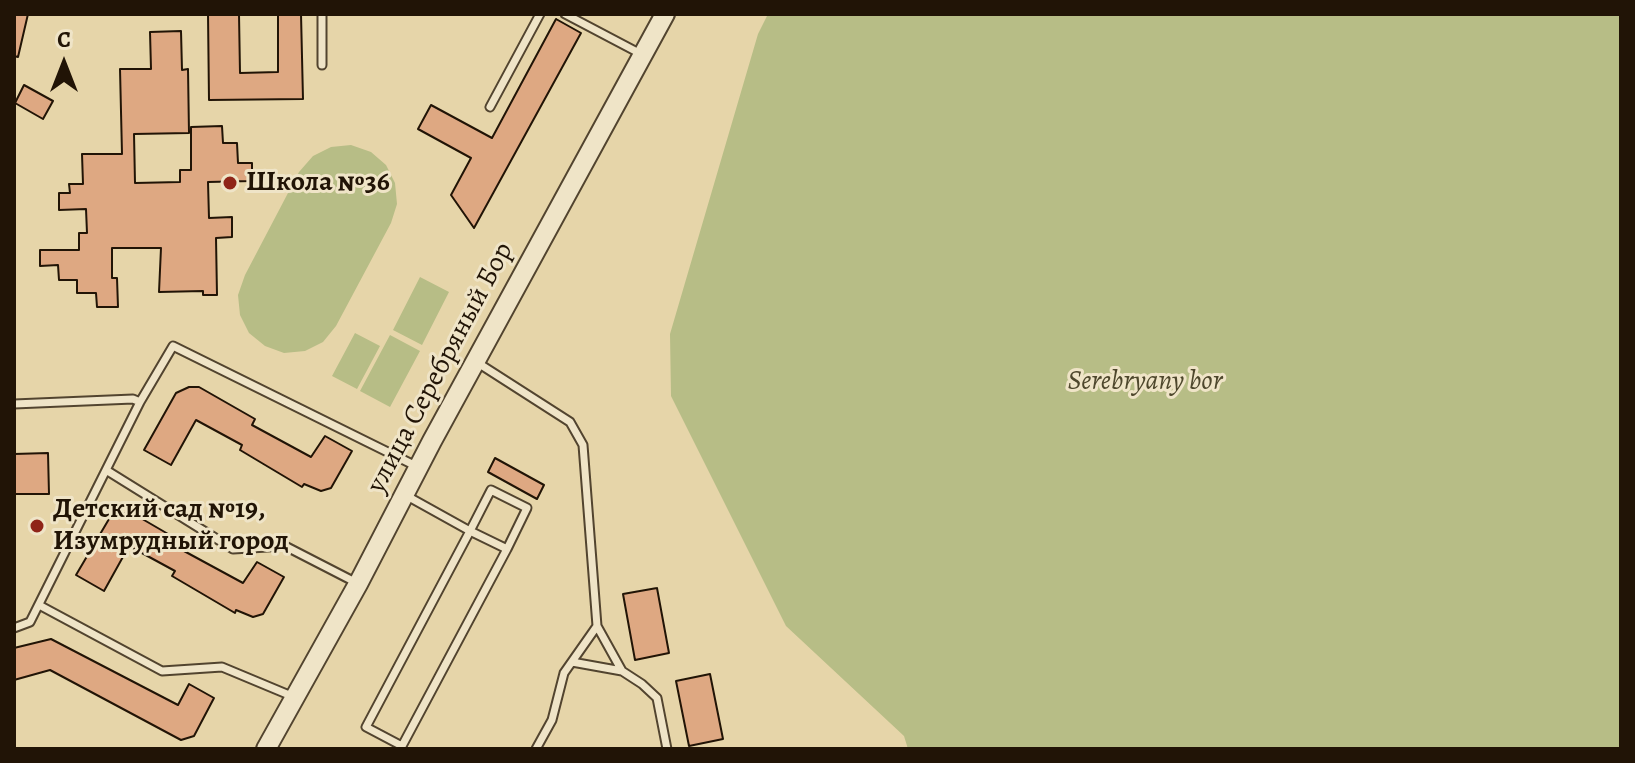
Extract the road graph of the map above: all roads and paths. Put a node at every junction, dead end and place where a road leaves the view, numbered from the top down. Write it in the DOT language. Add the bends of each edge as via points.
graph roads {
  1 [pos="322,14"];
  2 [pos="540,14"];
  3 [pos="565,14"];
  4 [pos="665,14"];
  5 [pos="643,55"];
  6 [pos="322,65"];
  7 [pos="490,107"];
  8 [pos="476,362"];
  9 [pos="140,402"];
  10 [pos="14,404"];
  11 [pos="419,468"];
  12 [pos="106,470"];
  13 [pos="405,495"];
  14 [pos="470,531"];
  15 [pos="507,549"];
  16 [pos="358,584"];
  17 [pos="39,605"];
  18 [pos="597,626"];
  19 [pos="14,628"];
  20 [pos="572,662"];
  21 [pos="622,671"];
  22 [pos="294,697"];
  23 [pos="266,749"];
  24 [pos="536,749"];
  25 [pos="667,749"];
  1 -- 6 [label="lane"];
  2 -- 7 [label="lane"];
  3 -- 5 [label="lane"];
  4 -- 5 [label="street, улица Серебряный Бор"];
  5 -- 8 [label="street, улица Серебряный Бор"];
  8 -- 11 [label="street, улица Серебряный Бор"];
  8 -- 18 [label="lane" via="570,422 583,445"];
  9 -- 10 [label="lane"];
  9 -- 11 [label="lane" via="173,346"];
  9 -- 12 [label="lane"];
  11 -- 13 [label="street, улица Серебряный Бор"];
  12 -- 16 [label="lane" via="233,549 285,546"];
  12 -- 17 [label="lane"];
  13 -- 14 [label="lane"];
  13 -- 16 [label="street, улица Серебряный Бор"];
  14 -- 15 [label="lane"];
  14 -- 15 [label="lane" via="491,490 527,508"];
  14 -- 15 [label="lane" via="366,727 402,746"];
  16 -- 22 [label="street, улица Серебряный Бор"];
  17 -- 19 [label="lane" via="30,622"];
  17 -- 22 [label="lane" via="162,671 222,667"];
  18 -- 20 [label="lane"];
  18 -- 21 [label="lane"];
  20 -- 21 [label="lane"];
  20 -- 24 [label="lane"];
  21 -- 25 [label="lane" via="657,698"];
  22 -- 23 [label="street, улица Серебряный Бор"];
}
